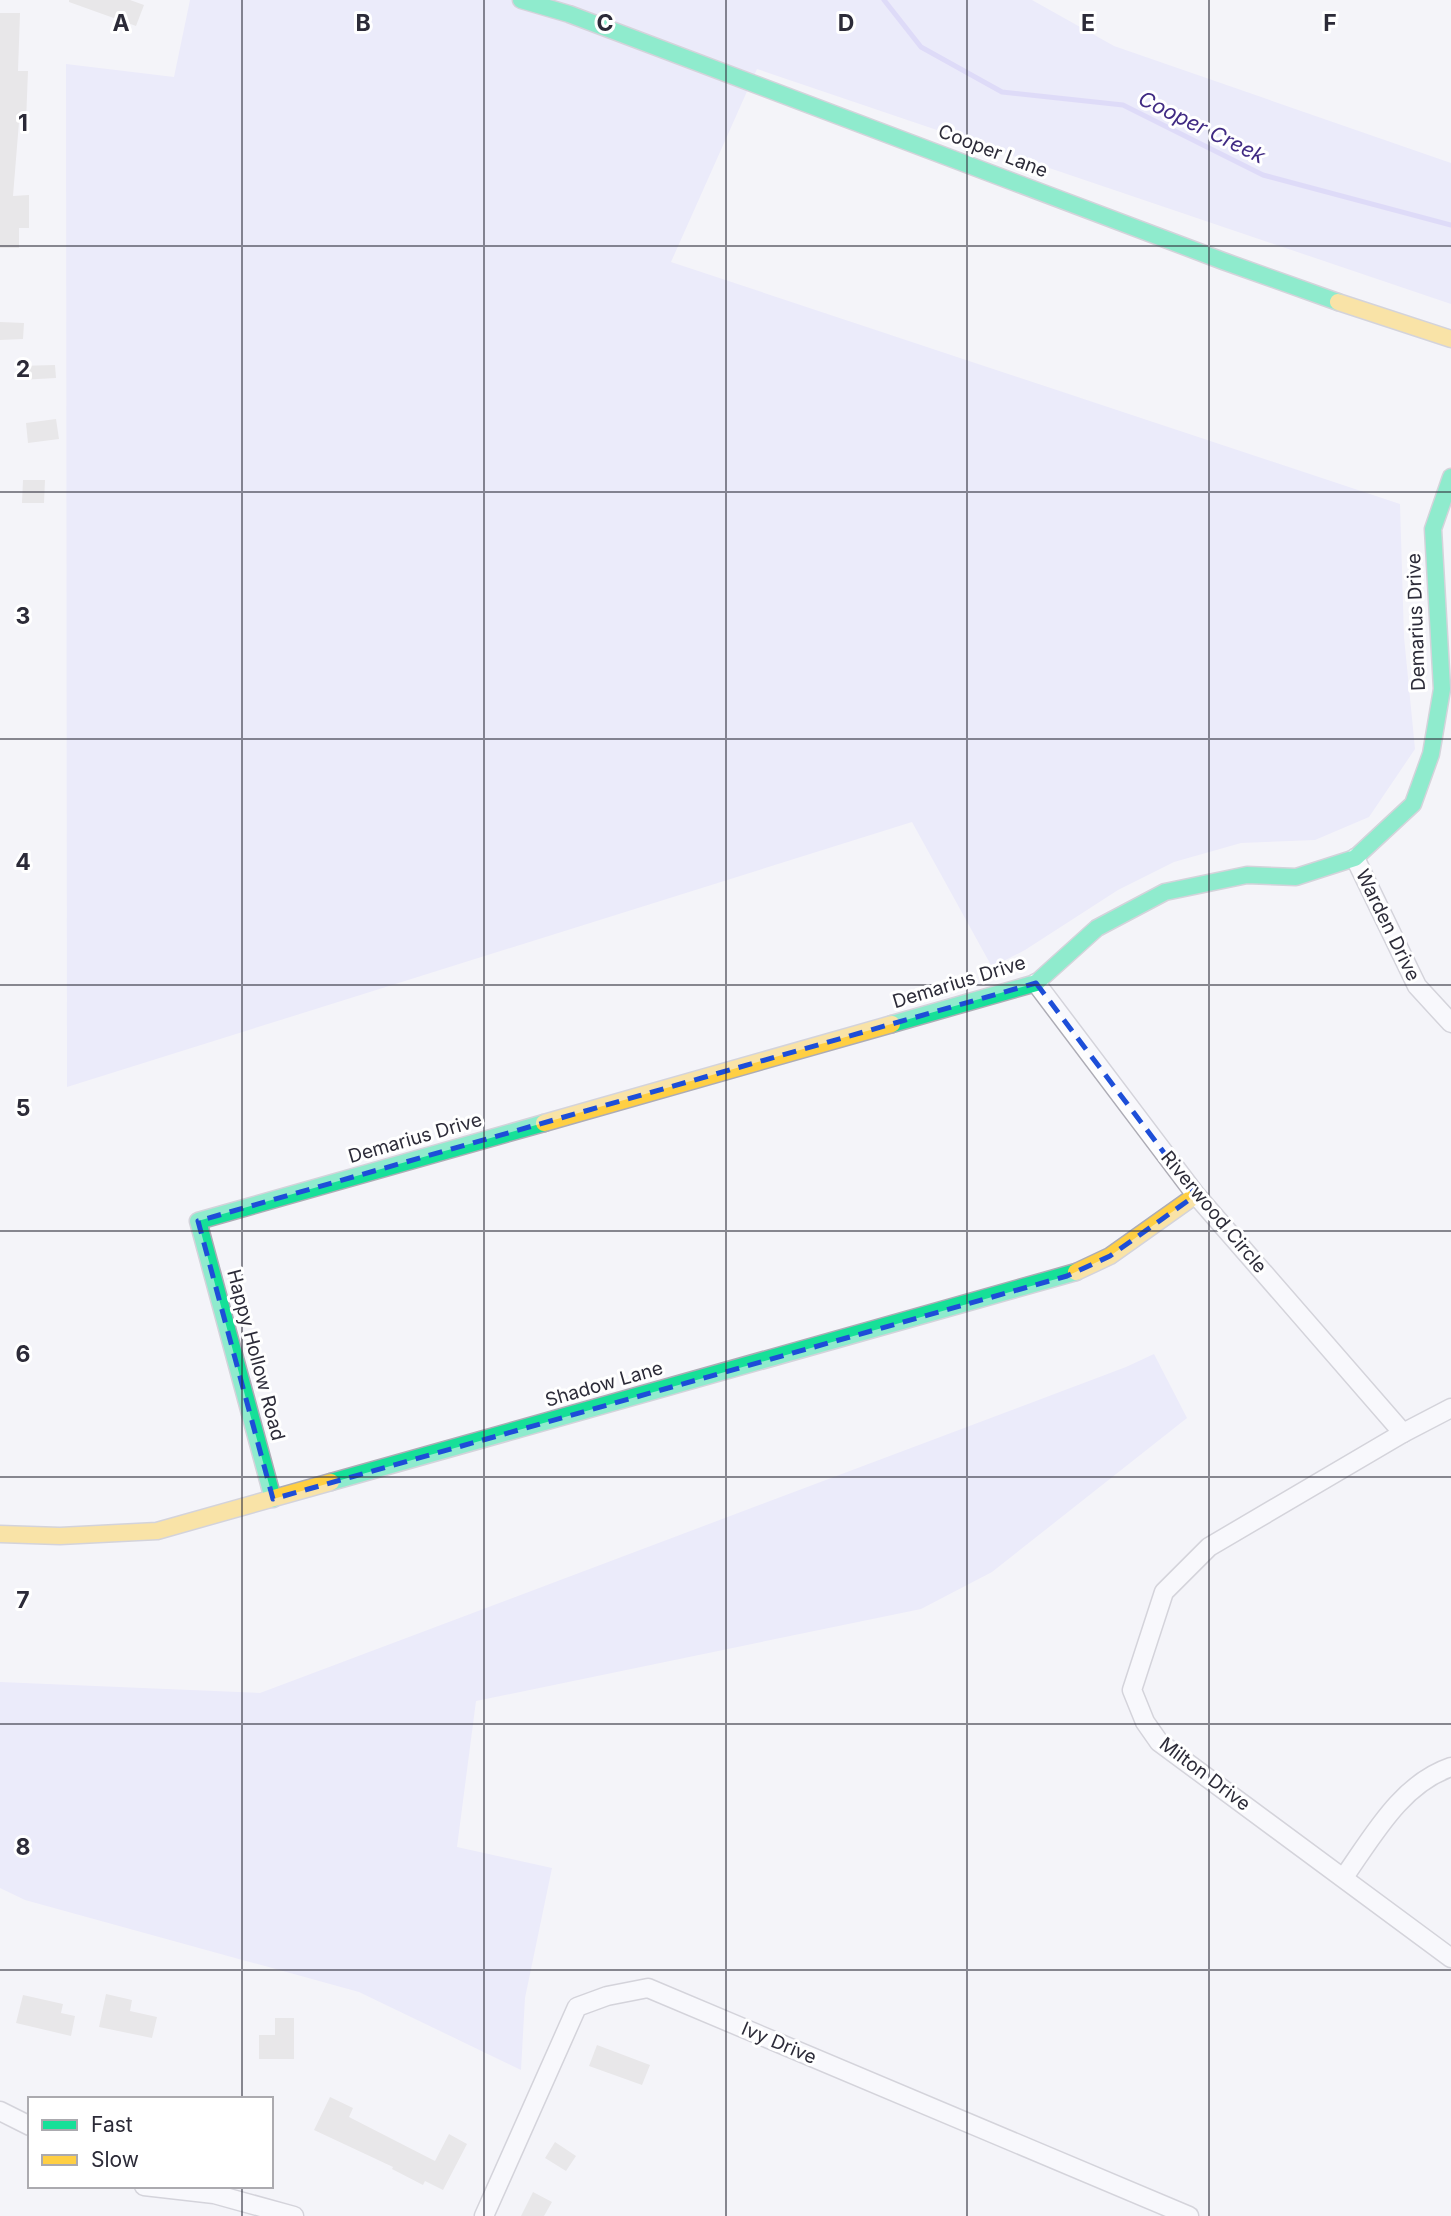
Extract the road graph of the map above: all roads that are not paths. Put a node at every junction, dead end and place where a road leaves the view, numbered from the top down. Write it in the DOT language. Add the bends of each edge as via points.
graph roads {
  1 [pos="521,0"];
  2 [pos="1451,339"];
  3 [pos="1451,477"];
  4 [pos="1355,858"];
  5 [pos="1036,983"];
  6 [pos="1451,1023"];
  7 [pos="1196,1195"];
  8 [pos="198,1221"];
  9 [pos="1451,1408"];
  10 [pos="1403,1433"];
  11 [pos="273,1499"];
  12 [pos="0,1534"];
  13 [pos="1451,1766"];
  14 [pos="1344,1877"];
  15 [pos="1451,1958"];
  16 [pos="0,2111"];
  17 [pos="28,2125"];
  18 [pos="162,2188"];
  19 [pos="294,2216"];
  20 [pos="484,2216"];
  21 [pos="1189,2216"];
  1 -- 2 [label="street, Cooper Lane" via="569,14 1223,261"];
  3 -- 4 [label="street, Demarius Drive" via="1433,529 1442,688 1431,754 1413,804"];
  4 -- 5 [label="street, Demarius Drive" via="1296,877 1247,875 1165,892 1097,929"];
  4 -- 6 [label="street, Warden Drive" via="1417,986"];
  5 -- 7 [label="street, Riverwood Circle"];
  5 -- 8 [label="street, Demarius Drive"];
  7 -- 10 [label="street, Riverwood Circle"];
  7 -- 11 [label="street, Shadow Lane" via="1111,1256 1068,1276"];
  8 -- 11 [label="street, Happy Hollow Road"];
  9 -- 10 [label="street, Milton Drive"];
  10 -- 14 [label="street, Milton Drive" via="1209,1547 1164,1592 1132,1690 1159,1742"];
  11 -- 12 [label="street, Shadow Lane" via="157,1531"];
  13 -- 14 [label="street" via="1435,1772 1396,1803"];
  14 -- 15 [label="street, Milton Drive"];
  16 -- 17 [label="street"];
  18 -- 19 [label="street" via="214,2194"];
  20 -- 21 [label="street, Ivy Drive" via="577,2007 648,1988"];
}
